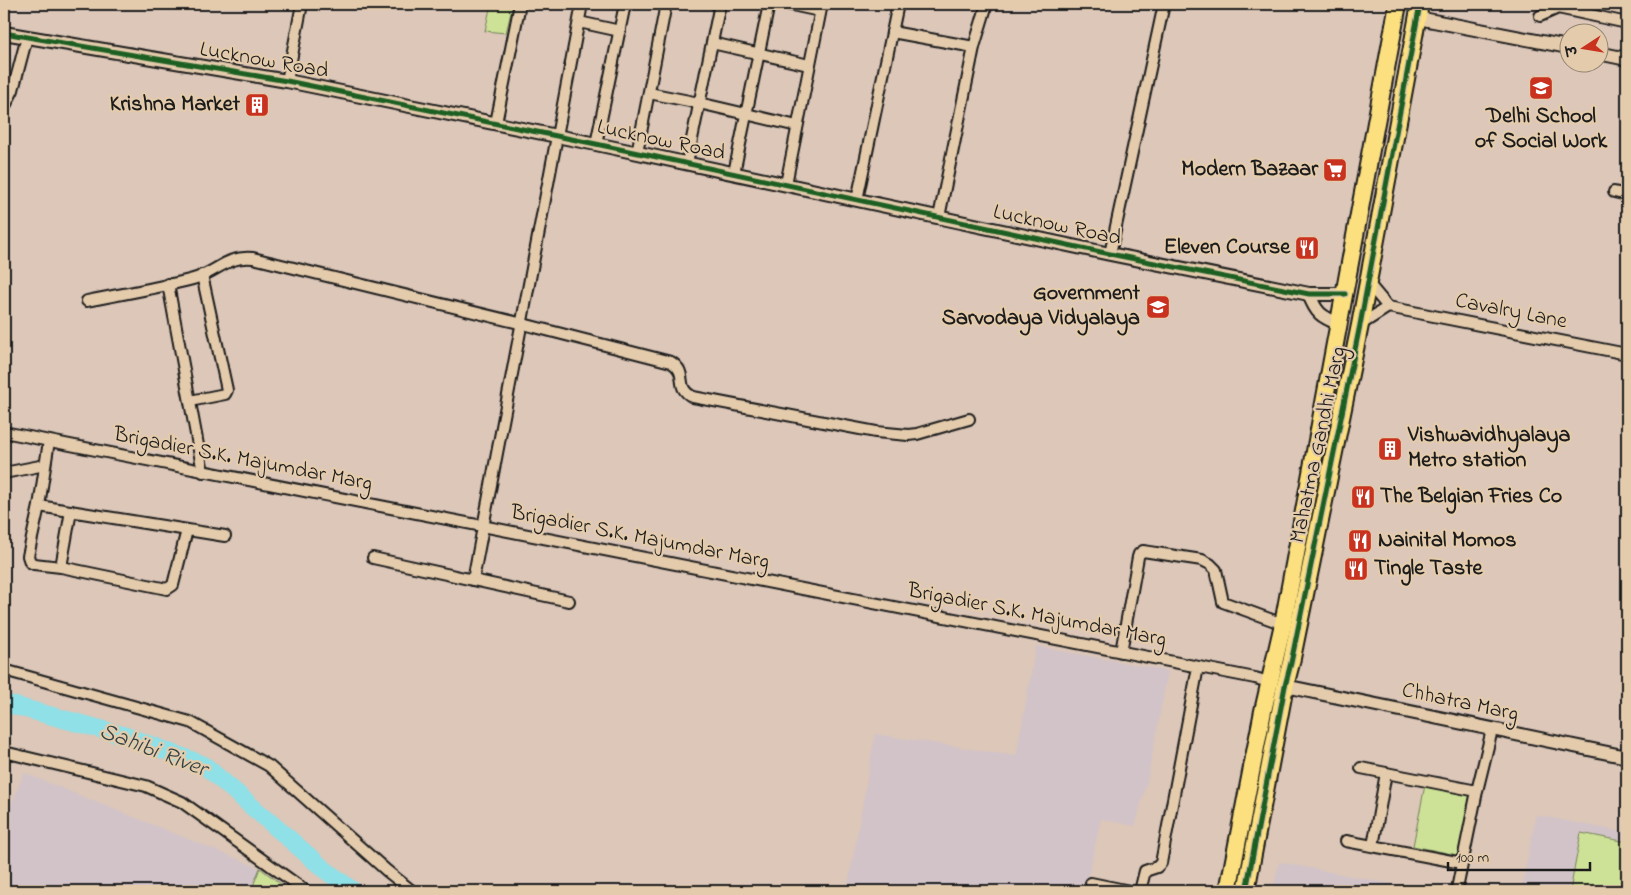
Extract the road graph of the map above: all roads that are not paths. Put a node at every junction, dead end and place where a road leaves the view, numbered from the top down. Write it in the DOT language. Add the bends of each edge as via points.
graph roads {
  1 [pos="302,4"];
  2 [pos="520,4"];
  3 [pos="582,4"];
  4 [pos="625,4"];
  5 [pos="666,4"];
  6 [pos="720,4"];
  7 [pos="769,4"];
  8 [pos="787,4"];
  9 [pos="898,4"];
  10 [pos="987,4"];
  11 [pos="1164,4"];
  12 [pos="1398,4"];
  13 [pos="821,7"];
  14 [pos="1566,7"];
  15 [pos="1419,11"];
  16 [pos="1540,16"];
  17 [pos="579,22"];
  18 [pos="1627,24"];
  19 [pos="620,31"];
  20 [pos="892,32"];
  21 [pos="4,33"];
  22 [pos="27,37"];
  23 [pos="712,43"];
  24 [pos="1558,45"];
  25 [pos="974,47"];
  26 [pos="758,53"];
  27 [pos="1608,55"];
  28 [pos="1627,59"];
  29 [pos="809,65"];
  30 [pos="287,81"];
  31 [pos="649,93"];
  32 [pos="699,103"];
  33 [pos="4,108"];
  34 [pos="746,115"];
  35 [pos="496,123"];
  36 [pos="797,126"];
  37 [pos="557,136"];
  38 [pos="596,144"];
  39 [pos="638,153"];
  40 [pos="687,163"];
  41 [pos="734,173"];
  42 [pos="786,184"];
  43 [pos="1614,192"];
  44 [pos="1627,196"];
  45 [pos="857,200"];
  46 [pos="939,217"];
  47 [pos="1110,254"];
  48 [pos="202,275"];
  49 [pos="1368,283"];
  50 [pos="168,284"];
  51 [pos="1309,294"];
  52 [pos="1345,294"];
  53 [pos="87,302"];
  54 [pos="1388,307"];
  55 [pos="523,324"];
  56 [pos="1340,324"];
  57 [pos="1360,325"];
  58 [pos="1627,354"];
  59 [pos="190,401"];
  60 [pos="969,419"];
  61 [pos="4,432"];
  62 [pos="49,441"];
  63 [pos="45,466"];
  64 [pos="203,472"];
  65 [pos="4,473"];
  66 [pos="1310,482"];
  67 [pos="1327,486"];
  68 [pos="39,506"];
  69 [pos="71,511"];
  70 [pos="484,527"];
  71 [pos="187,530"];
  72 [pos="225,536"];
  73 [pos="373,558"];
  74 [pos="61,567"];
  75 [pos="474,580"];
  76 [pos="569,601"];
  77 [pos="1283,624"];
  78 [pos="1121,652"];
  79 [pos="1198,667"];
  80 [pos="4,670"];
  81 [pos="1277,684"];
  82 [pos="1492,730"];
  83 [pos="4,752"];
  84 [pos="1627,757"];
  85 [pos="1360,768"];
  86 [pos="1386,773"];
  87 [pos="1477,791"];
  88 [pos="1346,841"];
  89 [pos="1373,846"];
  90 [pos="1462,863"];
  91 [pos="1091,883"];
  92 [pos="1457,889"];
  93 [pos="306,891"];
  94 [pos="412,891"];
  95 [pos="1130,891"];
  96 [pos="1140,891"];
  97 [pos="1228,891"];
  98 [pos="1246,891"];
  1 -- 30 [label="street"];
  2 -- 35 [label="street"];
  3 -- 17 [label="street"];
  4 -- 19 [label="street"];
  5 -- 31 [label="street"];
  6 -- 23 [label="street"];
  7 -- 26 [label="street"];
  8 -- 13 [label="street"];
  9 -- 20 [label="street"];
  10 -- 25 [label="street"];
  11 -- 47 [label="street"];
  12 -- 52 [label="main road, Mahatma Gandhi Marg"];
  13 -- 29 [label="street"];
  14 -- 16 [label="street"];
  14 -- 18 [label="street"];
  15 -- 24 [label="street"];
  15 -- 49 [label="main road, Mahatma Gandhi Marg"];
  17 -- 19 [label="street"];
  17 -- 37 [label="street"];
  19 -- 38 [label="street"];
  20 -- 25 [label="street"];
  20 -- 45 [label="street"];
  21 -- 22 [label="street, Lucknow Road"];
  22 -- 30 [label="street, Lucknow Road"];
  22 -- 33 [label="street" via="13,90"];
  23 -- 26 [label="street"];
  23 -- 32 [label="street"];
  25 -- 46 [label="street"];
  26 -- 29 [label="street"];
  26 -- 34 [label="street"];
  27 -- 28 [label="street"];
  29 -- 36 [label="street"];
  30 -- 35 [label="street, Lucknow Road"];
  31 -- 32 [label="street"];
  31 -- 39 [label="street"];
  32 -- 34 [label="street"];
  32 -- 40 [label="street"];
  34 -- 36 [label="street"];
  34 -- 41 [label="street"];
  35 -- 37 [label="street, Lucknow Road"];
  36 -- 42 [label="street"];
  37 -- 38 [label="street, Lucknow Road"];
  37 -- 55 [label="street"];
  38 -- 39 [label="street, Lucknow Road"];
  39 -- 40 [label="street, Lucknow Road"];
  40 -- 41 [label="street, Lucknow Road"];
  41 -- 42 [label="street, Lucknow Road"];
  42 -- 45 [label="street, Lucknow Road"];
  43 -- 44 [label="street"];
  45 -- 46 [label="street, Lucknow Road"];
  46 -- 47 [label="street, Lucknow Road"];
  47 -- 51 [label="street, Lucknow Road"];
  48 -- 50 [label="street"];
  48 -- 55 [label="street" via="233,259 253,258"];
  48 -- 59 [label="street" via="227,390 225,394"];
  49 -- 54 [label="street"];
  49 -- 57 [label="main road, Mahatma Gandhi Marg"];
  50 -- 53 [label="street"];
  50 -- 59 [label="street"];
  51 -- 52 [label="street, Lucknow Road"];
  51 -- 56 [label="street" via="1314,308 1324,318"];
  52 -- 56 [label="main road, Mahatma Gandhi Marg"];
  54 -- 57 [label="street"];
  54 -- 58 [label="street, Cavalry Lane"];
  55 -- 60 [label="street" via="671,362 681,372 682,389 693,397 876,432 908,435"];
  55 -- 70 [label="street"];
  56 -- 66 [label="main road, Mahatma Gandhi Marg"];
  57 -- 67 [label="main road, Mahatma Gandhi Marg"];
  59 -- 64 [label="street"];
  61 -- 62 [label="street, Brigadier S.K. Majumdar Marg"];
  62 -- 63 [label="street"];
  62 -- 64 [label="street, Brigadier S.K. Majumdar Marg"];
  63 -- 65 [label="street"];
  63 -- 68 [label="street"];
  64 -- 70 [label="street, Brigadier S.K. Majumdar Marg"];
  66 -- 67 [label="main road"];
  66 -- 77 [label="main road, Mahatma Gandhi Marg"];
  67 -- 81 [label="main road, Mahatma Gandhi Marg" via="1291,663"];
  68 -- 69 [label="street"];
  68 -- 74 [label="street" via="28,556 30,562"];
  69 -- 71 [label="street"];
  69 -- 74 [label="street"];
  70 -- 75 [label="street"];
  70 -- 78 [label="street, Brigadier S.K. Majumdar Marg"];
  71 -- 72 [label="street"];
  71 -- 74 [label="street" via="171,588"];
  73 -- 75 [label="street"];
  75 -- 76 [label="street"];
  77 -- 78 [label="street" via="1223,602 1216,570 1207,562 1143,552 1138,557"];
  77 -- 81 [label="main road, Mahatma Gandhi Marg"];
  78 -- 79 [label="street, Brigadier S.K. Majumdar Marg"];
  79 -- 81 [label="street, Brigadier S.K. Majumdar Marg"];
  79 -- 96 [label="street" via="1161,863 1145,871"];
  80 -- 94 [label="street" via="190,722 270,766"];
  81 -- 82 [label="street, Chhatra Marg"];
  81 -- 97 [label="main road, Mahatma Gandhi Marg"];
  81 -- 98 [label="main road, Mahatma Gandhi Marg"];
  82 -- 84 [label="street, Chhatra Marg"];
  82 -- 87 [label="street"];
  83 -- 93 [label="street" via="146,786 182,802"];
  85 -- 86 [label="street"];
  86 -- 87 [label="street"];
  86 -- 89 [label="street"];
  87 -- 90 [label="street"];
  88 -- 89 [label="street"];
  89 -- 90 [label="street"];
  90 -- 92 [label="street"];
  91 -- 95 [label="street"];
}
